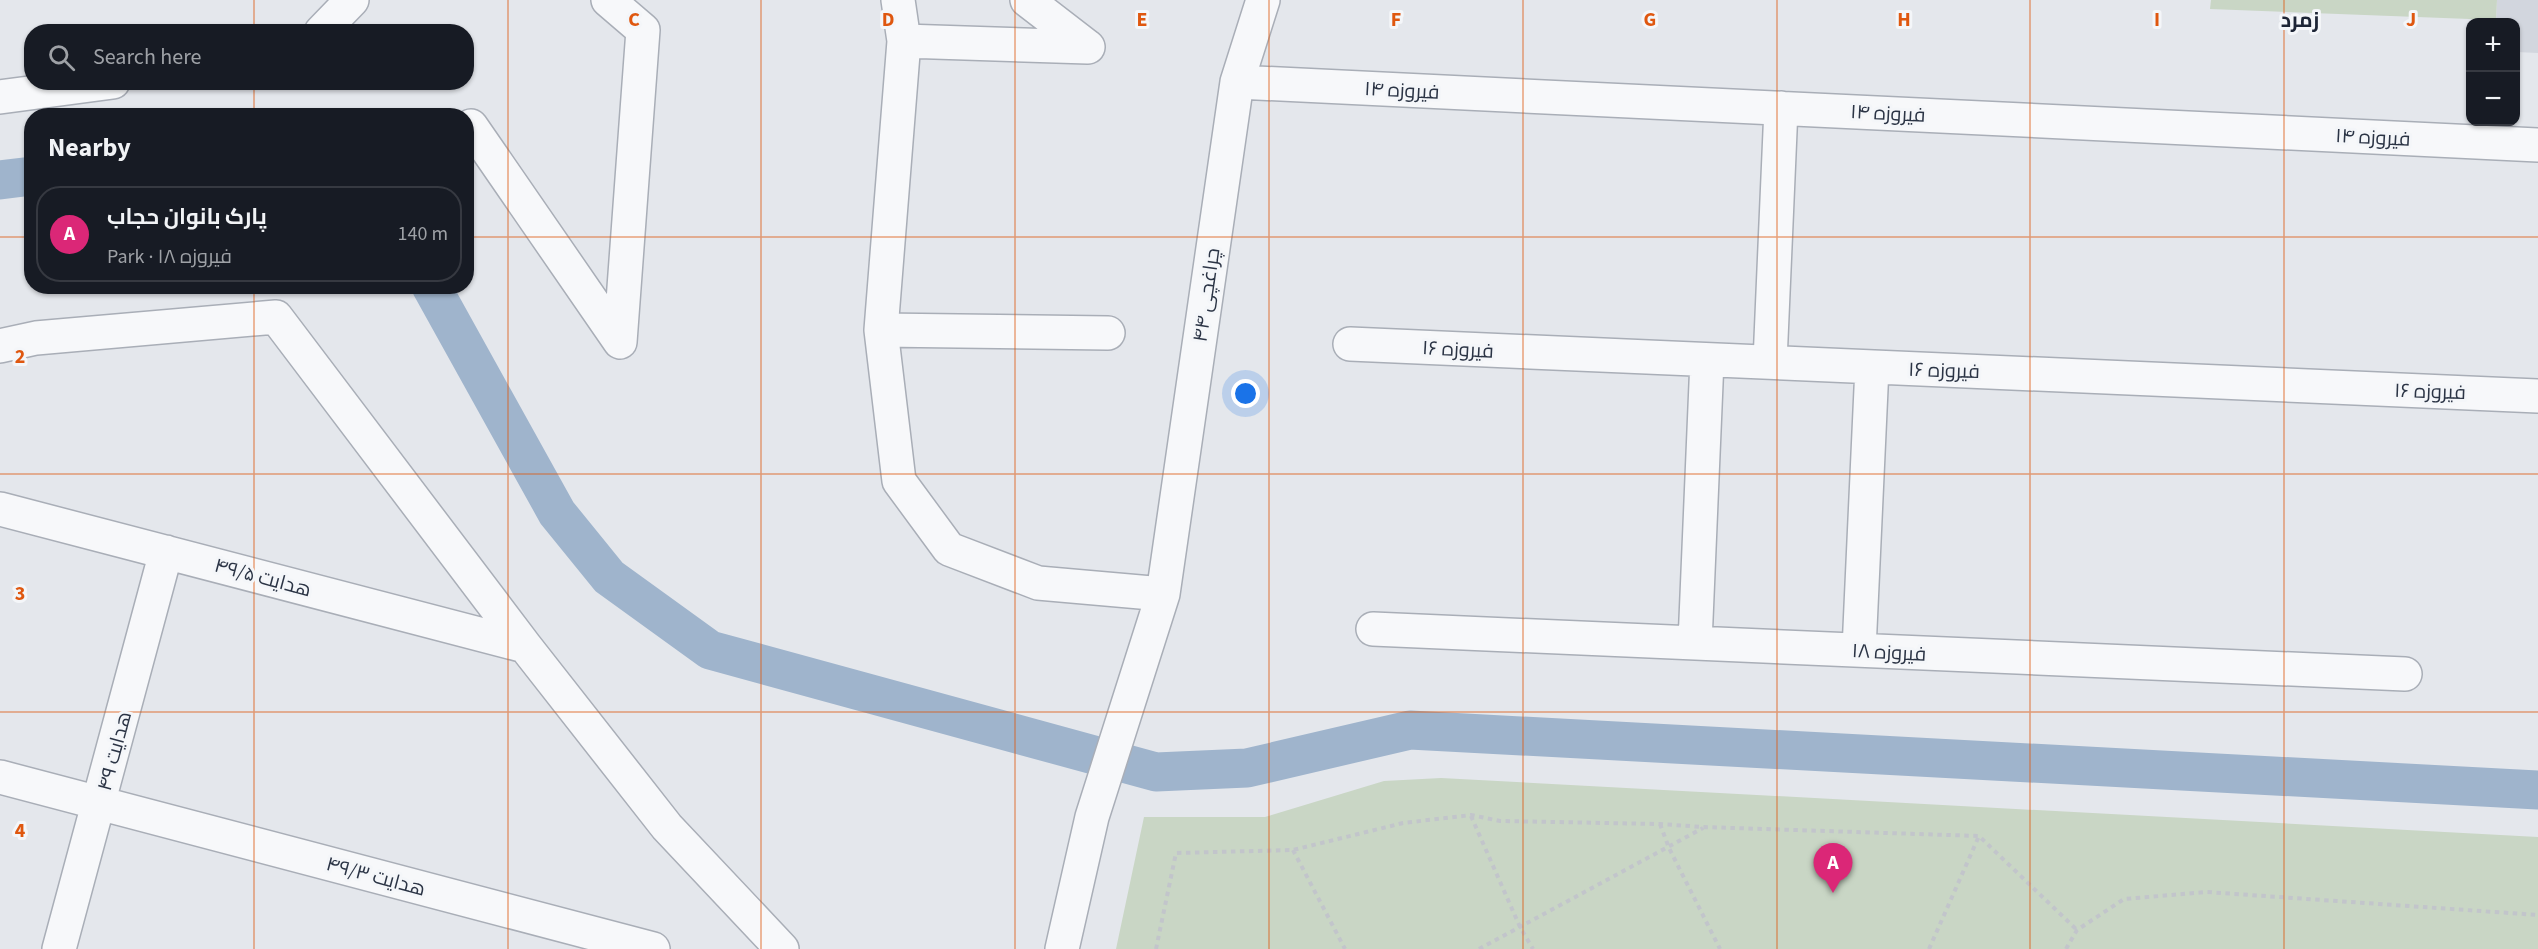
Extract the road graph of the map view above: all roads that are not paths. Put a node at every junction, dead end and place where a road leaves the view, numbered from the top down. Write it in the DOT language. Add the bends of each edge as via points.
graph roads {
  1 [pos="352,0"];
  2 [pos="608,0"];
  3 [pos="898,0"];
  4 [pos="1027,0"];
  5 [pos="1263,0"];
  6 [pos="329,24"];
  7 [pos="904,41"];
  8 [pos="1237,82"];
  9 [pos="52,90"];
  10 [pos="0,97"];
  11 [pos="1781,108"];
  12 [pos="474,130"];
  13 [pos="2538,146"];
  14 [pos="881,330"];
  15 [pos="1108,333"];
  16 [pos="1350,344"];
  17 [pos="0,346"];
  18 [pos="1707,360"];
  19 [pos="1770,362"];
  20 [pos="1872,367"];
  21 [pos="2538,396"];
  22 [pos="0,509"];
  23 [pos="166,552"];
  24 [pos="1163,594"];
  25 [pos="1373,629"];
  26 [pos="1695,643"];
  27 [pos="525,646"];
  28 [pos="1859,651"];
  29 [pos="2405,674"];
  30 [pos="0,777"];
  31 [pos="100,803"];
  32 [pos="59,949"];
  33 [pos="653,949"];
  34 [pos="782,949"];
  35 [pos="1062,949"];
  1 -- 6 [label="street"];
  2 -- 12 [label="street" via="643,30 620,342"];
  3 -- 7 [label="street"];
  4 -- 7 [label="street" via="1088,47"];
  5 -- 8 [label="street, چراغچی ۴۴"];
  7 -- 14 [label="street"];
  8 -- 11 [label="street, فیروزه ۱۴"];
  8 -- 24 [label="street, چراغچی ۴۴"];
  9 -- 10 [label="street"];
  11 -- 13 [label="street, فیروزه ۱۴"];
  11 -- 19 [label="street"];
  14 -- 15 [label="street"];
  14 -- 24 [label="street" via="899,481 949,549 1038,583"];
  16 -- 18 [label="street, فیروزه ۱۶"];
  17 -- 27 [label="street" via="36,338 276,317"];
  18 -- 19 [label="street, فیروزه ۱۶"];
  18 -- 26 [label="street"];
  19 -- 20 [label="street, فیروزه ۱۶"];
  20 -- 21 [label="street, فیروزه ۱۶"];
  20 -- 28 [label="street"];
  22 -- 23 [label="street, هدایت ۴۹/۵"];
  23 -- 27 [label="street, هدایت ۴۹/۵"];
  23 -- 31 [label="street, هدایت ۴۹"];
  24 -- 35 [label="street, چراغچی ۴۴" via="1092,817"];
  25 -- 26 [label="street, فیروزه ۱۸"];
  26 -- 28 [label="street, فیروزه ۱۸"];
  27 -- 34 [label="street" via="667,827"];
  28 -- 29 [label="street, فیروزه ۱۸"];
  30 -- 31 [label="street, هدایت ۴۹/۳"];
  31 -- 32 [label="street, هدایت ۴۹"];
  31 -- 33 [label="street, هدایت ۴۹/۳"];
}
